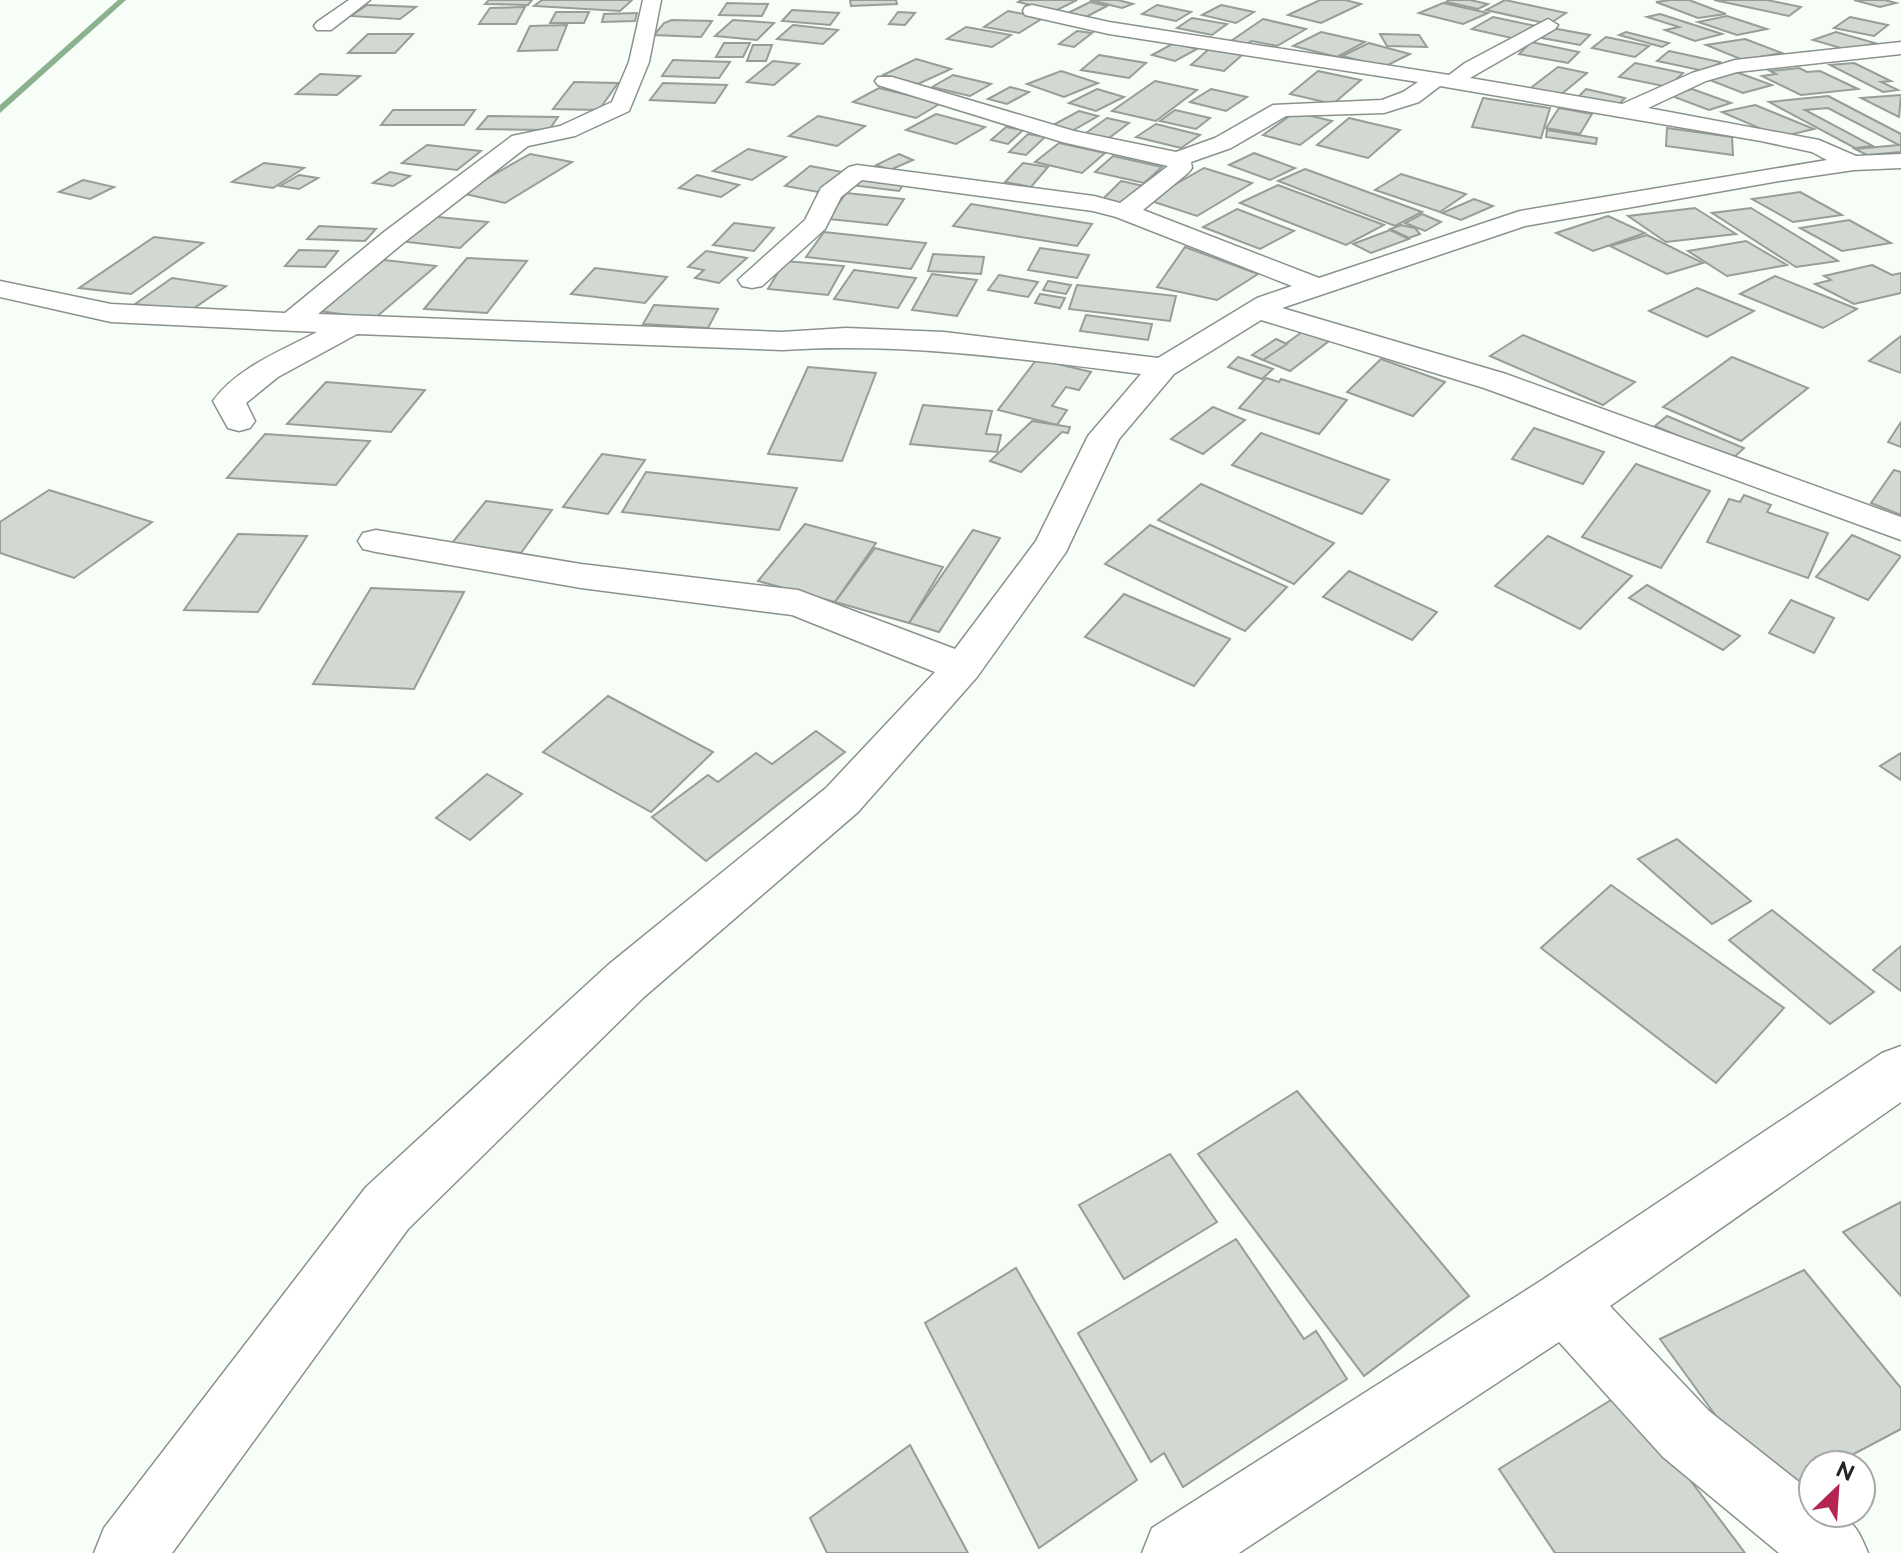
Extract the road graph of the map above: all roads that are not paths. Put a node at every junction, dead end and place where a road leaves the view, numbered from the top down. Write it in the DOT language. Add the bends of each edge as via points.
graph roads {
  1 [pos="361,0"];
  2 [pos="652,0"];
  3 [pos="1032,11"];
  4 [pos="1548,25"];
  5 [pos="324,26"];
  6 [pos="1901,48"];
  7 [pos="885,81"];
  8 [pos="1443,82"];
  9 [pos="1626,110"];
  10 [pos="1178,159"];
  11 [pos="1881,169"];
  12 [pos="1125,212"];
  13 [pos="752,280"];
  14 [pos="1318,287"];
  15 [pos="0,289"];
  16 [pos="1257,310"];
  17 [pos="293,321"];
  18 [pos="353,324"];
  19 [pos="1163,368"];
  20 [pos="239,421"];
  21 [pos="1901,529"];
  22 [pos="376,541"];
  23 [pos="963,667"];
  24 [pos="1901,1071"];
  25 [pos="1564,1302"];
  26 [pos="129,1553"];
  27 [pos="1177,1553"];
  28 [pos="1833,1553"];
  1 -- 5 [label="street"];
  2 -- 17 [label="street" via="639,62 621,106 567,131 520,141"];
  3 -- 8 [label="street"];
  4 -- 8 [label="street"];
  6 -- 9 [label="street" via="1735,66"];
  7 -- 10 [label="street" via="1070,137"];
  8 -- 9 [label="street"];
  8 -- 10 [label="street" via="1384,106 1281,110 1223,143"];
  9 -- 11 [label="street" via="1805,143"];
  10 -- 12 [label="street" via="1180,168"];
  11 -- 14 [label="street" via="1625,199 1520,219"];
  12 -- 13 [label="street" via="857,172 830,193 816,224"];
  12 -- 14 [label="street"];
  14 -- 16 [label="street"];
  15 -- 17 [label="street" via="111,313"];
  16 -- 19 [label="street"];
  16 -- 21 [label="street" via="1495,381"];
  17 -- 18 [label="street"];
  18 -- 19 [label="street" via="782,341 944,341"];
  18 -- 20 [label="street" via="267,371 229,401"];
  19 -- 23 [label="street" via="1104,436 1053,544"];
  22 -- 23 [label="street" via="581,576 798,603"];
  23 -- 26 [label="street" via="842,800 626,981 387,1208"];
  24 -- 25 [label="street"];
  25 -- 27 [label="street"];
  25 -- 28 [label="street" via="1686,1434"];
}
